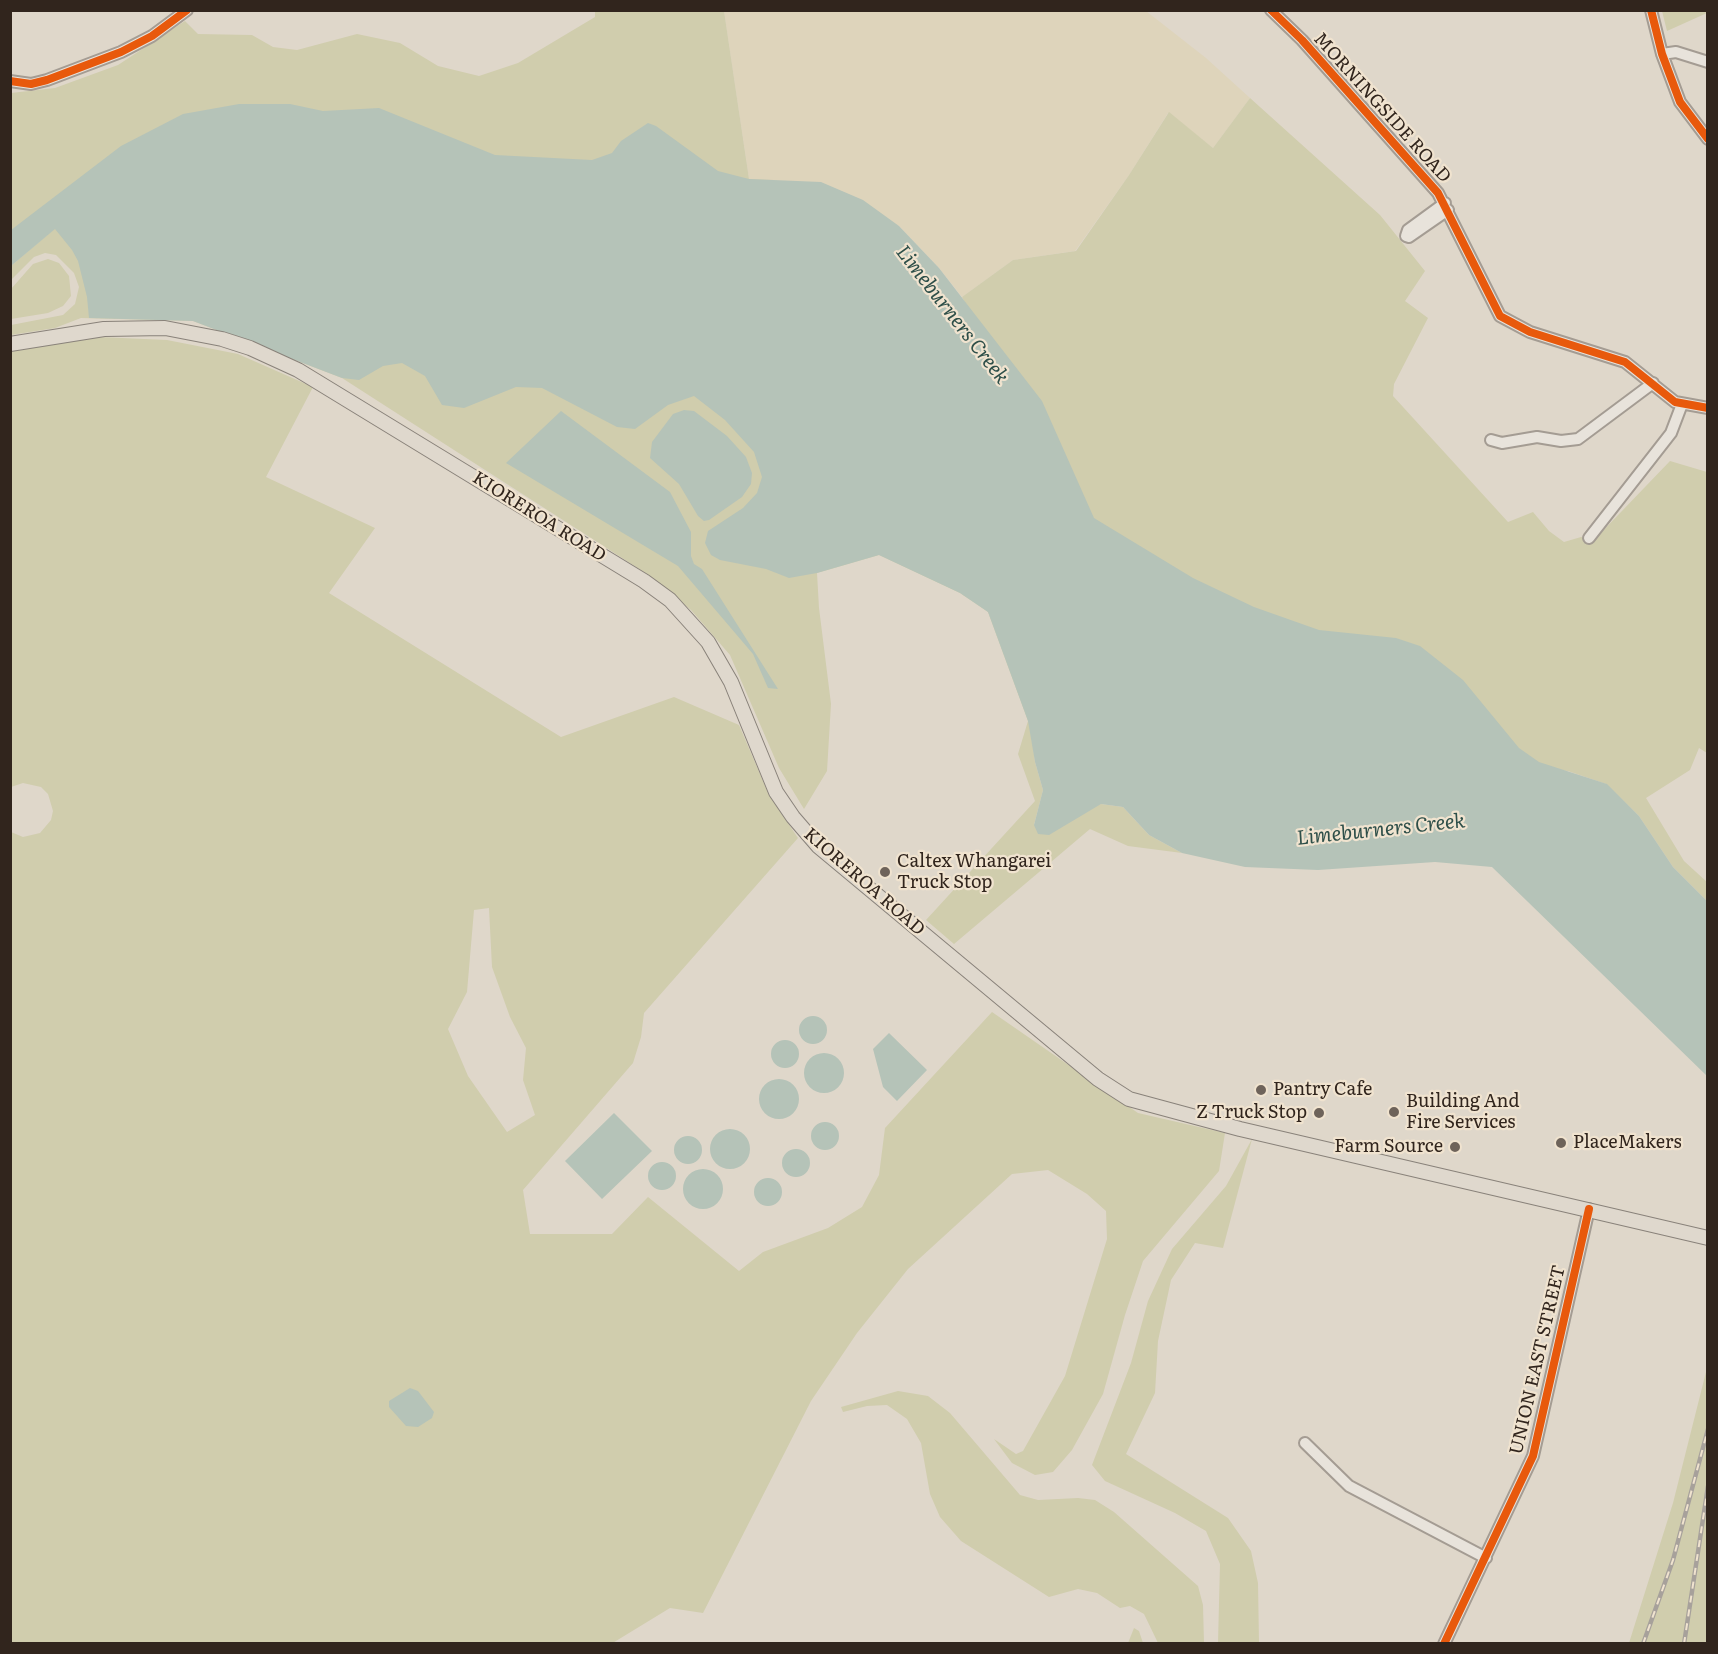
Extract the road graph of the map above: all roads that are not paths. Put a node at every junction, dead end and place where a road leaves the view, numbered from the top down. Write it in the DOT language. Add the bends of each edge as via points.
graph roads {
  1 [pos="187,10"];
  2 [pos="1271,10"];
  3 [pos="1651,10"];
  4 [pos="1662,54"];
  5 [pos="1707,62"];
  6 [pos="10,81"];
  7 [pos="1707,139"];
  8 [pos="10,344"];
  9 [pos="1653,383"];
  10 [pos="1682,404"];
  11 [pos="1707,408"];
  12 [pos="1491,440"];
  13 [pos="1589,538"];
  14 [pos="1589,1209"];
  15 [pos="1707,1238"];
  16 [pos="1305,1443"];
  17 [pos="1486,1558"];
  18 [pos="1444,1644"];
  1 -- 6 [label="street" via="152,36 121,52 47,80 31,84"];
  2 -- 9 [label="street, MORNINGSIDE ROAD" via="1447,206 1500,316 1530,332 1625,362"];
  3 -- 4 [label="street"];
  4 -- 5 [label="street" via="1676,52"];
  4 -- 7 [label="street" via="1680,102"];
  8 -- 14 [label="main road, KIOREROA ROAD" via="104,329 144,328 197,333 250,348 298,370 644,581 670,600 708,642 731,682 776,792 812,840 1112,1090 1146,1105"];
  9 -- 10 [label="street, MORNINGSIDE ROAD"];
  9 -- 12 [label="street" via="1578,440"];
  10 -- 11 [label="street, MORNINGSIDE ROAD"];
  10 -- 13 [label="street" via="1671,433"];
  14 -- 15 [label="main road, KIOREROA ROAD"];
  14 -- 17 [label="street, UNION EAST STREET" via="1533,1456"];
  16 -- 17 [label="street" via="1349,1486"];
  17 -- 18 [label="street, UNION EAST STREET"];
}
